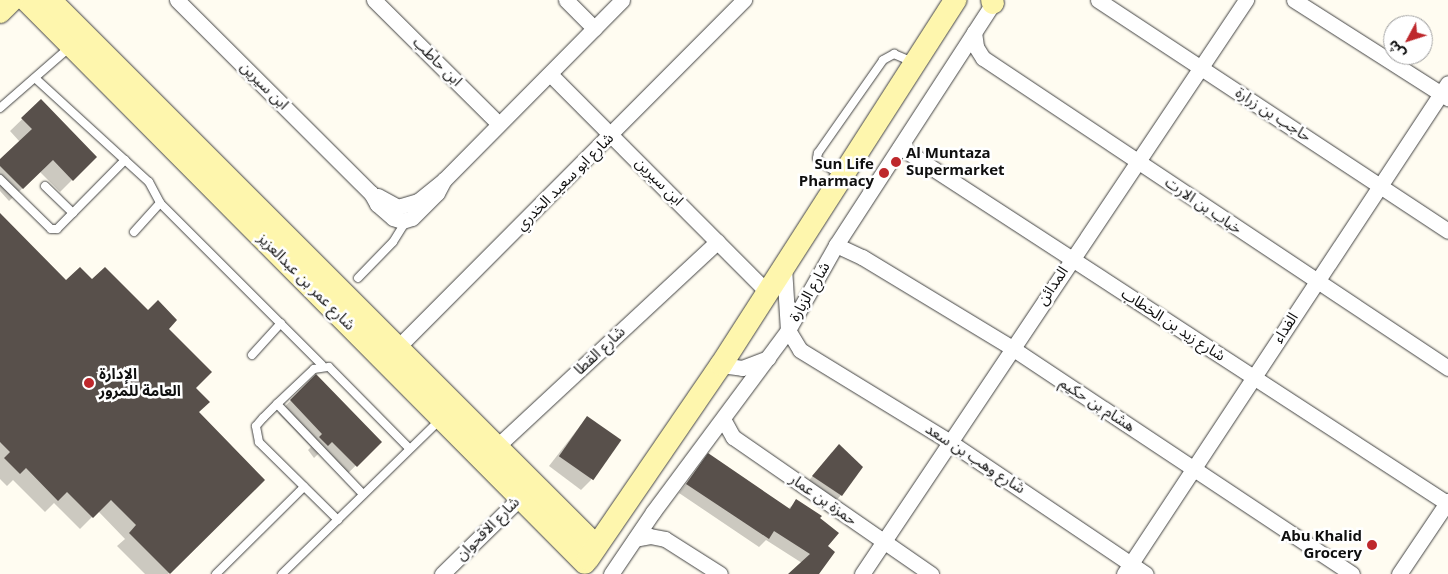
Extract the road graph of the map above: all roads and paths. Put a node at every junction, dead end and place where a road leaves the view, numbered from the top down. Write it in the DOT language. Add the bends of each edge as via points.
graph roads {
  1 [pos="12,0"];
  2 [pos="26,0"];
  3 [pos="50,0"];
  4 [pos="177,0"];
  5 [pos="374,0"];
  6 [pos="566,0"];
  7 [pos="622,0"];
  8 [pos="744,0"];
  9 [pos="955,0"];
  10 [pos="1098,0"];
  11 [pos="1246,0"];
  12 [pos="1294,0"];
  13 [pos="993,1"];
  14 [pos="0,12"];
  15 [pos="594,28"];
  16 [pos="974,32"];
  17 [pos="71,46"];
  18 [pos="915,63"];
  19 [pos="1198,66"];
  20 [pos="550,74"];
  21 [pos="35,78"];
  22 [pos="1446,91"];
  23 [pos="0,108"];
  24 [pos="499,124"];
  25 [pos="612,135"];
  26 [pos="900,147"];
  27 [pos="125,160"];
  28 [pos="1136,162"];
  29 [pos="842,176"];
  30 [pos="0,180"];
  31 [pos="444,180"];
  32 [pos="45,186"];
  33 [pos="1380,186"];
  34 [pos="371,193"];
  35 [pos="160,203"];
  36 [pos="74,213"];
  37 [pos="407,220"];
  38 [pos="1448,231"];
  39 [pos="134,232"];
  40 [pos="717,242"];
  41 [pos="836,245"];
  42 [pos="1071,259"];
  43 [pos="784,265"];
  44 [pos="358,278"];
  45 [pos="1317,282"];
  46 [pos="766,291"];
  47 [pos="281,323"];
  48 [pos="788,330"];
  49 [pos="1012,348"];
  50 [pos="800,350"];
  51 [pos="391,354"];
  52 [pos="252,355"];
  53 [pos="769,357"];
  54 [pos="322,365"];
  55 [pos="721,365"];
  56 [pos="1448,368"];
  57 [pos="1254,377"];
  58 [pos="277,404"];
  59 [pos="449,413"];
  60 [pos="723,419"];
  61 [pos="950,442"];
  62 [pos="409,448"];
  63 [pos="490,453"];
  64 [pos="1193,469"];
  65 [pos="304,487"];
  66 [pos="527,491"];
  67 [pos="363,494"];
  68 [pos="1447,502"];
  69 [pos="653,512"];
  70 [pos="338,520"];
  71 [pos="635,539"];
  72 [pos="665,539"];
  73 [pos="884,542"];
  74 [pos="587,561"];
  75 [pos="1127,569"];
  76 [pos="216,574"];
  77 [pos="282,574"];
  78 [pos="442,574"];
  79 [pos="611,574"];
  80 [pos="720,574"];
  81 [pos="862,574"];
  82 [pos="931,574"];
  83 [pos="1146,574"];
  84 [pos="1352,574"];
  85 [pos="1399,574"];
  1 -- 14 [label="street"];
  2 -- 17 [label="street, شارع عمر بن عبدالعزيز"];
  3 -- 51 [label="street, شارع عمر بن عبدالعزيز"];
  4 -- 34 [label="street, ابن سيرين"];
  5 -- 24 [label="street, ابن حاطب"];
  6 -- 15 [label="street"];
  7 -- 15 [label="street, ابن سيرين"];
  8 -- 25 [label="street, شارع ابو سعيد الخدري"];
  9 -- 18 [label="street"];
  10 -- 19 [label="street, حاجب بن زرارة"];
  11 -- 19 [label="street, المدائن"];
  12 -- 22 [label="street"];
  13 -- 16 [label="street, شارع الزبارة"];
  15 -- 20 [label="street, ابن سيرين"];
  16 -- 26 [label="street, شارع الزبارة"];
  16 -- 28 [label="street, خباب بن الارت" via="976,47 983,58"];
  17 -- 21 [label="lane"];
  17 -- 51 [label="street, شارع عمر بن عبدالعزيز"];
  18 -- 29 [label="street"];
  18 -- 29 [label="lane" via="894,54 882,60 818,153 821,164"];
  19 -- 28 [label="street, المدائن"];
  19 -- 33 [label="street, حاجب بن زرارة"];
  20 -- 24 [label="street, ابن سيرين"];
  20 -- 25 [label="street, ابن سيرين"];
  21 -- 23 [label="lane"];
  21 -- 27 [label="lane"];
  22 -- 33 [label="street, الفداء"];
  24 -- 31 [label="street, ابن سيرين"];
  25 -- 40 [label="street, ابن سيرين"];
  25 -- 51 [label="street, شارع ابو سعيد الخدري"];
  26 -- 41 [label="street, شارع الزبارة"];
  26 -- 42 [label="street, شارع زيد بن الخطاب"];
  27 -- 35 [label="lane" via="149,182"];
  27 -- 36 [label="lane"];
  28 -- 42 [label="street, المدائن"];
  28 -- 45 [label="street, خباب بن الارت"];
  29 -- 43 [label="street"];
  30 -- 36 [label="lane" via="51,228 57,229"];
  31 -- 34 [label="street, ابن سيرين" via="413,205 403,208"];
  31 -- 37 [label="street, ابن سيرين" via="432,198"];
  32 -- 36 [label="lane"];
  33 -- 38 [label="street, حاجب بن زرارة"];
  33 -- 45 [label="street, الفداء"];
  34 -- 37 [label="street, ابن سيرين" via="389,216"];
  35 -- 39 [label="lane"];
  35 -- 47 [label="lane"];
  37 -- 44 [label="lane" via="393,242"];
  40 -- 46 [label="street, ابن سيرين"];
  40 -- 63 [label="street, شارع القطا"];
  41 -- 48 [label="street, شارع الزبارة"];
  41 -- 49 [label="street, هشام بن حكيم" via="862,257"];
  42 -- 49 [label="street, المدائن"];
  42 -- 57 [label="street, شارع زيد بن الخطاب"];
  43 -- 46 [label="street"];
  43 -- 48 [label="street, شارع وهب بن سعد"];
  45 -- 56 [label="street, خباب بن الارت"];
  45 -- 57 [label="street, الفداء"];
  46 -- 55 [label="street"];
  47 -- 52 [label="lane"];
  47 -- 54 [label="lane"];
  48 -- 50 [label="street, شارع وهب بن سعد"];
  48 -- 53 [label="street, شارع الزبارة"];
  49 -- 61 [label="street, المدائن"];
  49 -- 64 [label="street, هشام بن حكيم"];
  50 -- 53 [label="street" via="784,351"];
  50 -- 61 [label="street, شارع وهب بن سعد"];
  51 -- 59 [label="street, شارع عمر بن عبدالعزيز"];
  53 -- 55 [label="street" via="742,368"];
  53 -- 60 [label="street, شارع الزبارة"];
  54 -- 58 [label="lane"];
  54 -- 62 [label="lane" via="336,372"];
  55 -- 74 [label="street"];
  57 -- 64 [label="street, الفداء"];
  57 -- 68 [label="street, شارع زيد بن الخطاب"];
  58 -- 65 [label="lane" via="256,426 256,437"];
  58 -- 67 [label="lane"];
  59 -- 62 [label="lane"];
  59 -- 63 [label="street, شارع عمر بن عبدالعزيز"];
  60 -- 69 [label="street, شارع الزبارة"];
  60 -- 73 [label="street, حمزة بن عمار" via="733,437"];
  61 -- 73 [label="street, المدائن"];
  61 -- 75 [label="street, شارع وهب بن سعد"];
  62 -- 67 [label="lane"];
  63 -- 66 [label="street, شارع عمر بن عبدالعزيز"];
  64 -- 75 [label="street, الفداء"];
  64 -- 84 [label="street, هشام بن حكيم"];
  65 -- 70 [label="lane"];
  65 -- 76 [label="lane"];
  66 -- 74 [label="street, شارع عمر بن عبدالعزيز"];
  66 -- 78 [label="street, شارع الاقحوان"];
  67 -- 70 [label="lane"];
  68 -- 85 [label="street"];
  69 -- 71 [label="street, شارع الزبارة"];
  69 -- 72 [label="street"];
  70 -- 77 [label="lane"];
  71 -- 72 [label="street" via="650,536"];
  71 -- 79 [label="street, شارع الزبارة"];
  72 -- 80 [label="street"];
  73 -- 81 [label="street, المدائن"];
  73 -- 82 [label="street, حمزة بن عمار"];
  75 -- 83 [label="street, شارع وهب بن سعد"];
}
